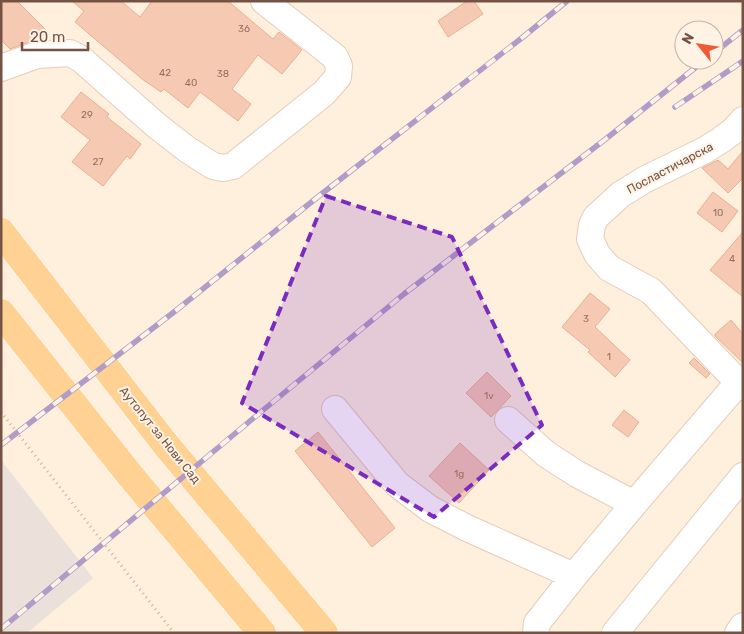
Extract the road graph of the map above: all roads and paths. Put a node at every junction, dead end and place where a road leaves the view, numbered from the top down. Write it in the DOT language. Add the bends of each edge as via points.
graph roads {
  1 [pos="264,1"];
  2 [pos="1,68"];
  3 [pos="743,120"];
  4 [pos="1,232"];
  5 [pos="1,313"];
  6 [pos="741,385"];
  7 [pos="335,409"];
  8 [pos="1,412"];
  9 [pos="508,420"];
  10 [pos="743,476"];
  11 [pos="634,504"];
  12 [pos="574,576"];
  13 [pos="743,626"];
  14 [pos="174,633"];
  15 [pos="262,633"];
  16 [pos="324,633"];
  17 [pos="536,633"];
  18 [pos="615,633"];
  19 [pos="738,633"];
  1 -- 2 [label="street" via="336,57 338,77 324,93 233,166 213,166 188,150 70,53 37,55"];
  3 -- 6 [label="street, Посластичарска" via="713,145 620,195 596,217 590,238 597,254 609,268 651,291"];
  4 -- 16 [label="main road, Аутопут за Нови Сад" via="166,445"];
  5 -- 15 [label="main road"];
  6 -- 11 [label="street"];
  7 -- 12 [label="street" via="398,484 430,509"];
  8 -- 14 [label="path"];
  9 -- 11 [label="street" via="546,454"];
  10 -- 18 [label="street"];
  11 -- 12 [label="street"];
  12 -- 17 [label="street" via="536,623"];
  13 -- 19 [label="street"];
}
